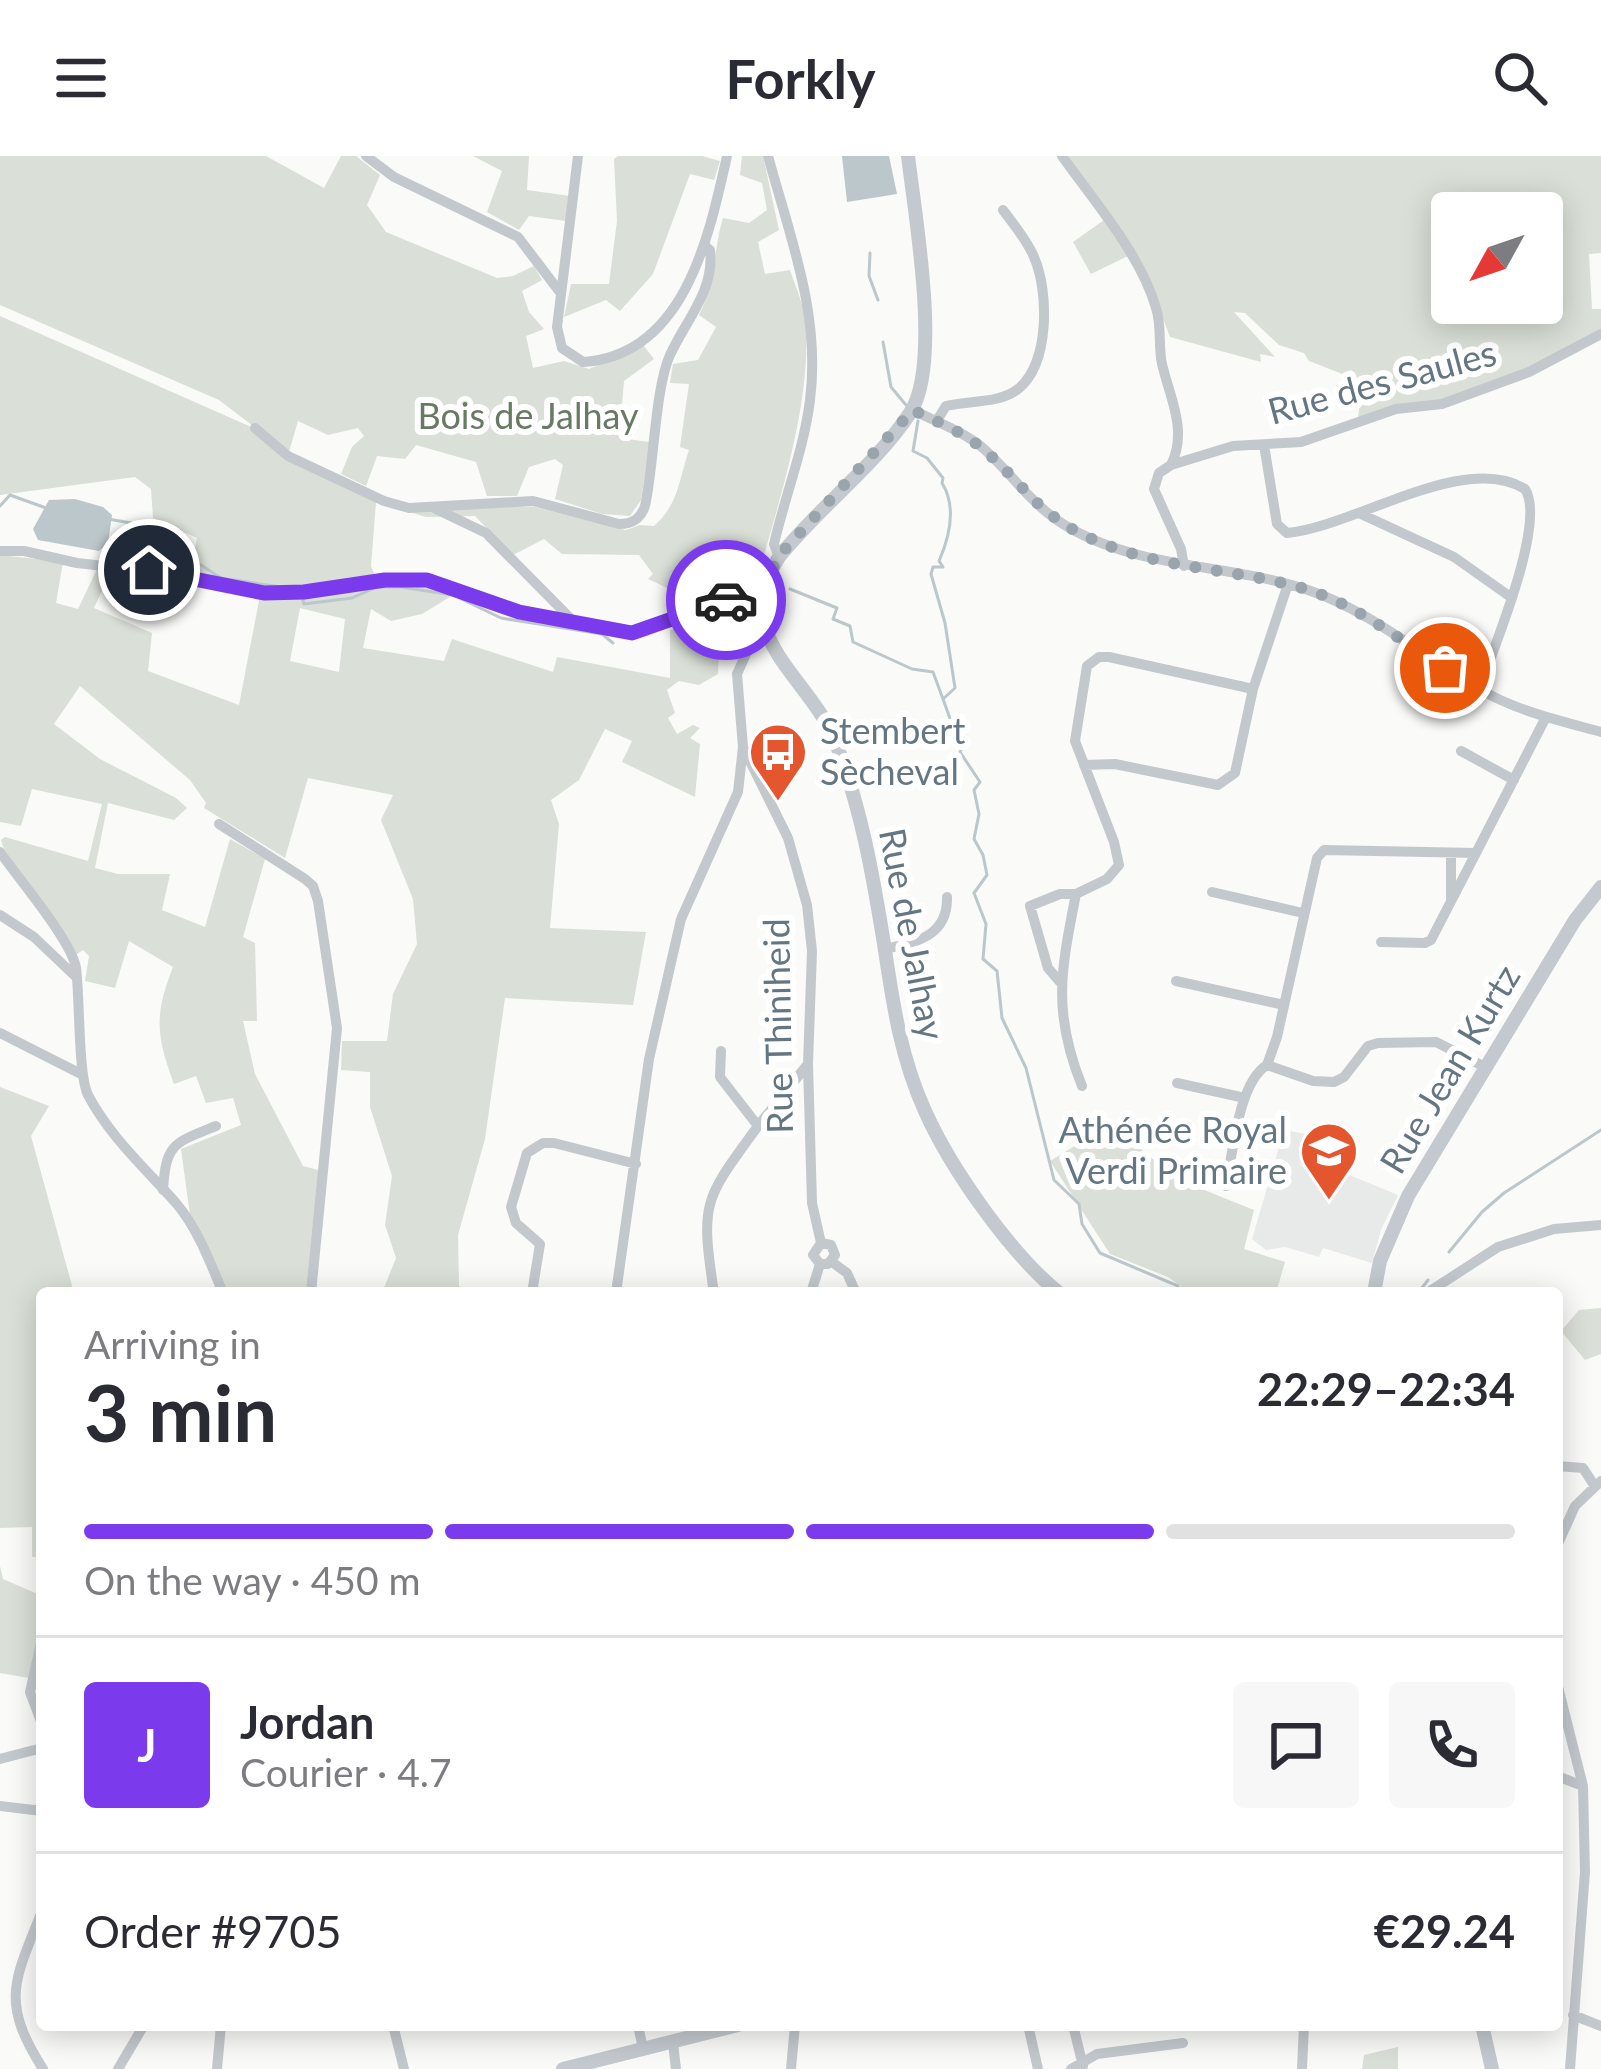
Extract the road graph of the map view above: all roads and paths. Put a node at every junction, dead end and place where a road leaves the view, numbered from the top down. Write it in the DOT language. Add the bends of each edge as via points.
graph roads {
  1 [pos="366,156"];
  2 [pos="578,156"];
  3 [pos="727,156"];
  4 [pos="768,156"];
  5 [pos="908,156"];
  6 [pos="1062,156"];
  7 [pos="1003,210"];
  8 [pos="704,245"];
  9 [pos="559,291"];
  10 [pos="1601,334"];
  11 [pos="909,415"];
  12 [pos="936,422"];
  13 [pos="255,428"];
  14 [pos="1264,445"];
  15 [pos="1171,465"];
  16 [pos="436,509"];
  17 [pos="1361,514"];
  18 [pos="0,550"];
  19 [pos="779,557"];
  20 [pos="1184,566"];
  21 [pos="1288,584"];
  22 [pos="764,590"];
  23 [pos="1512,598"];
  24 [pos="575,623"];
  25 [pos="766,633"];
  26 [pos="1253,689"];
  27 [pos="1479,689"];
  28 [pos="1546,717"];
  29 [pos="1601,732"];
  30 [pos="743,747"];
  31 [pos="1460,751"];
  32 [pos="1084,765"];
  33 [pos="1514,780"];
  34 [pos="219,824"];
  35 [pos="0,852"];
  36 [pos="1477,854"];
  37 [pos="1450,855"];
  38 [pos="1601,887"];
  39 [pos="1212,892"];
  40 [pos="1076,894"];
  41 [pos="947,897"];
  42 [pos="1451,905"];
  43 [pos="1304,913"];
  44 [pos="0,915"];
  45 [pos="1381,942"];
  46 [pos="885,949"];
  47 [pos="75,976"];
  48 [pos="1176,981"];
  49 [pos="1060,982"];
  50 [pos="1284,1005"];
  51 [pos="0,1033"];
  52 [pos="721,1052"];
  53 [pos="808,1064"];
  54 [pos="1267,1064"];
  55 [pos="1485,1067"];
  56 [pos="81,1074"];
  57 [pos="1177,1083"];
  58 [pos="1082,1086"];
  59 [pos="783,1094"];
  60 [pos="1245,1098"];
  61 [pos="809,1106"];
  62 [pos="216,1126"];
  63 [pos="758,1126"];
  64 [pos="636,1164"];
  65 [pos="1226,1186"];
  66 [pos="163,1190"];
  67 [pos="1601,1225"];
  68 [pos="826,1263"];
  69 [pos="621,1269"];
  70 [pos="220,1287"];
  71 [pos="312,1287"];
  72 [pos="533,1287"];
  73 [pos="617,1287"];
  74 [pos="625,1287"];
  75 [pos="713,1287"];
  76 [pos="815,1287"];
  77 [pos="853,1287"];
  78 [pos="1052,1287"];
  79 [pos="1375,1287"];
  80 [pos="1436,1287"];
  81 [pos="1563,1466"];
  82 [pos="1597,1483"];
  83 [pos="1563,1533"];
  84 [pos="36,1663"];
  85 [pos="1563,1707"];
  86 [pos="36,1708"];
  87 [pos="36,1750"];
  88 [pos="0,1759"];
  89 [pos="1563,1779"];
  90 [pos="1583,1786"];
  91 [pos="0,1806"];
  92 [pos="36,1810"];
  93 [pos="36,1924"];
  94 [pos="6,1989"];
  95 [pos="1573,2015"];
  96 [pos="1601,2026"];
  97 [pos="140,2031"];
  98 [pos="220,2031"];
  99 [pos="394,2031"];
  100 [pos="639,2031"];
  101 [pos="713,2031"];
  102 [pos="794,2031"];
  103 [pos="1029,2031"];
  104 [pos="1073,2031"];
  105 [pos="1304,2031"];
  106 [pos="1482,2031"];
  107 [pos="673,2042"];
  108 [pos="1183,2043"];
  109 [pos="643,2049"];
  110 [pos="1079,2067"];
  111 [pos="43,2069"];
  112 [pos="118,2069"];
  113 [pos="217,2069"];
  114 [pos="404,2069"];
  115 [pos="562,2069"];
  116 [pos="676,2069"];
  117 [pos="791,2069"];
  118 [pos="1038,2069"];
  119 [pos="1302,2069"];
  120 [pos="1492,2069"];
  121 [pos="1570,2069"];
  1 -- 9 [label="street" via="518,237"];
  2 -- 9 [label="street"];
  3 -- 8 [label="street"];
  4 -- 19 [label="street" via="814,341 810,404 774,544"];
  5 -- 11 [label="main road" via="926,349 924,383"];
  6 -- 15 [label="street" via="1124,243 1156,308 1179,423"];
  7 -- 12 [label="street" via="1037,262 1035,364 1018,389 946,406"];
  8 -- 9 [label="street" via="661,326 612,356 583,362 568,355 557,327"];
  8 -- 16 [label="street" via="710,271 667,362 642,514 620,524 533,501"];
  10 -- 14 [label="street, Rue des Saules" via="1463,398"];
  11 -- 12 [label="street"];
  11 -- 19 [label="main road"];
  12 -- 20 [label="street" via="986,451 1062,524"];
  13 -- 16 [label="street" via="288,456 384,501"];
  14 -- 15 [label="street, Rue des Saules"];
  14 -- 17 [label="street" via="1282,530"];
  15 -- 20 [label="street" via="1154,489"];
  16 -- 24 [label="street" via="486,533"];
  17 -- 23 [label="street" via="1454,557"];
  17 -- 23 [label="street" via="1451,481 1526,488 1533,506"];
  18 -- 24 [label="street" via="264,593 427,580"];
  19 -- 22 [label="main road"];
  20 -- 21 [label="street"];
  21 -- 26 [label="street"];
  21 -- 27 [label="street" via="1363,613"];
  22 -- 24 [label="street" via="632,633"];
  22 -- 25 [label="main road"];
  23 -- 27 [label="street"];
  25 -- 30 [label="street" via="737,674"];
  25 -- 46 [label="main road, Rue de Jalhay" via="836,743"];
  26 -- 32 [label="street" via="1228,782"];
  26 -- 32 [label="street" via="1099,657 1087,666 1076,718"];
  27 -- 28 [label="street"];
  28 -- 29 [label="street"];
  28 -- 33 [label="street"];
  30 -- 53 [label="street, Rue Thiniheid" via="788,838 807,905"];
  30 -- 64 [label="street" via="738,792 681,919 649,1059"];
  31 -- 33 [label="street"];
  32 -- 40 [label="street" via="1119,865"];
  33 -- 36 [label="street"];
  34 -- 71 [label="street" via="305,879 318,901 337,1028"];
  35 -- 47 [label="street" via="42,908"];
  36 -- 37 [label="street"];
  36 -- 42 [label="street"];
  37 -- 42 [label="street"];
  37 -- 43 [label="street" via="1324,850"];
  38 -- 55 [label="main road, Rue Jean Kurtz"];
  39 -- 43 [label="street"];
  40 -- 49 [label="street"];
  40 -- 49 [label="street" via="1030,905 1048,968"];
  41 -- 46 [label="street" via="938,929"];
  42 -- 45 [label="street" via="1425,943"];
  43 -- 50 [label="street"];
  44 -- 47 [label="street"];
  46 -- 78 [label="main road, Rue de Jalhay" via="901,1048 927,1116 973,1193"];
  47 -- 56 [label="street"];
  48 -- 50 [label="street"];
  49 -- 58 [label="street"];
  50 -- 54 [label="street"];
  51 -- 56 [label="street"];
  52 -- 63 [label="street" via="720,1077"];
  53 -- 59 [label="street"];
  53 -- 61 [label="street, Rue Thiniheid"];
  54 -- 55 [label="street" via="1334,1082 1378,1042 1436,1042"];
  54 -- 60 [label="street" via="1254,1073"];
  55 -- 79 [label="main road, Rue Jean Kurtz" via="1408,1196"];
  56 -- 66 [label="street" via="107,1124"];
  57 -- 60 [label="street"];
  59 -- 61 [label="street"];
  59 -- 63 [label="street"];
  60 -- 65 [label="street"];
  61 -- 68 [label="street, Rue Thiniheid" via="820,1243 813,1255"];
  62 -- 66 [label="street" via="172,1145"];
  63 -- 75 [label="street" via="706,1213"];
  64 -- 69 [label="street"];
  64 -- 72 [label="street" via="554,1143 527,1153 512,1207 540,1244"];
  66 -- 70 [label="street" via="193,1225"];
  67 -- 80 [label="street" via="1554,1228 1498,1247"];
  68 -- 76 [label="street, Rue Thiniheid"];
  68 -- 77 [label="street"];
  69 -- 73 [label="street"];
  69 -- 74 [label="street"];
  81 -- 82 [label="street" via="1583,1468"];
  82 -- 83 [label="street"];
  84 -- 86 [label="street" via="30,1693"];
  85 -- 90 [label="street"];
  87 -- 88 [label="street"];
  89 -- 90 [label="street"];
  90 -- 95 [label="street"];
  91 -- 92 [label="street"];
  93 -- 94 [label="street"];
  94 -- 111 [label="street" via="20,2035"];
  95 -- 96 [label="street"];
  95 -- 121 [label="street"];
  97 -- 112 [label="street"];
  98 -- 113 [label="street"];
  99 -- 114 [label="street"];
  100 -- 109 [label="street"];
  101 -- 107 [label="main road"];
  102 -- 117 [label="street"];
  103 -- 118 [label="street"];
  104 -- 110 [label="street"];
  105 -- 119 [label="street"];
  106 -- 120 [label="main road"];
  107 -- 109 [label="main road"];
  107 -- 116 [label="street"];
  108 -- 110 [label="street" via="1097,2054"];
  109 -- 115 [label="main road"];
}
